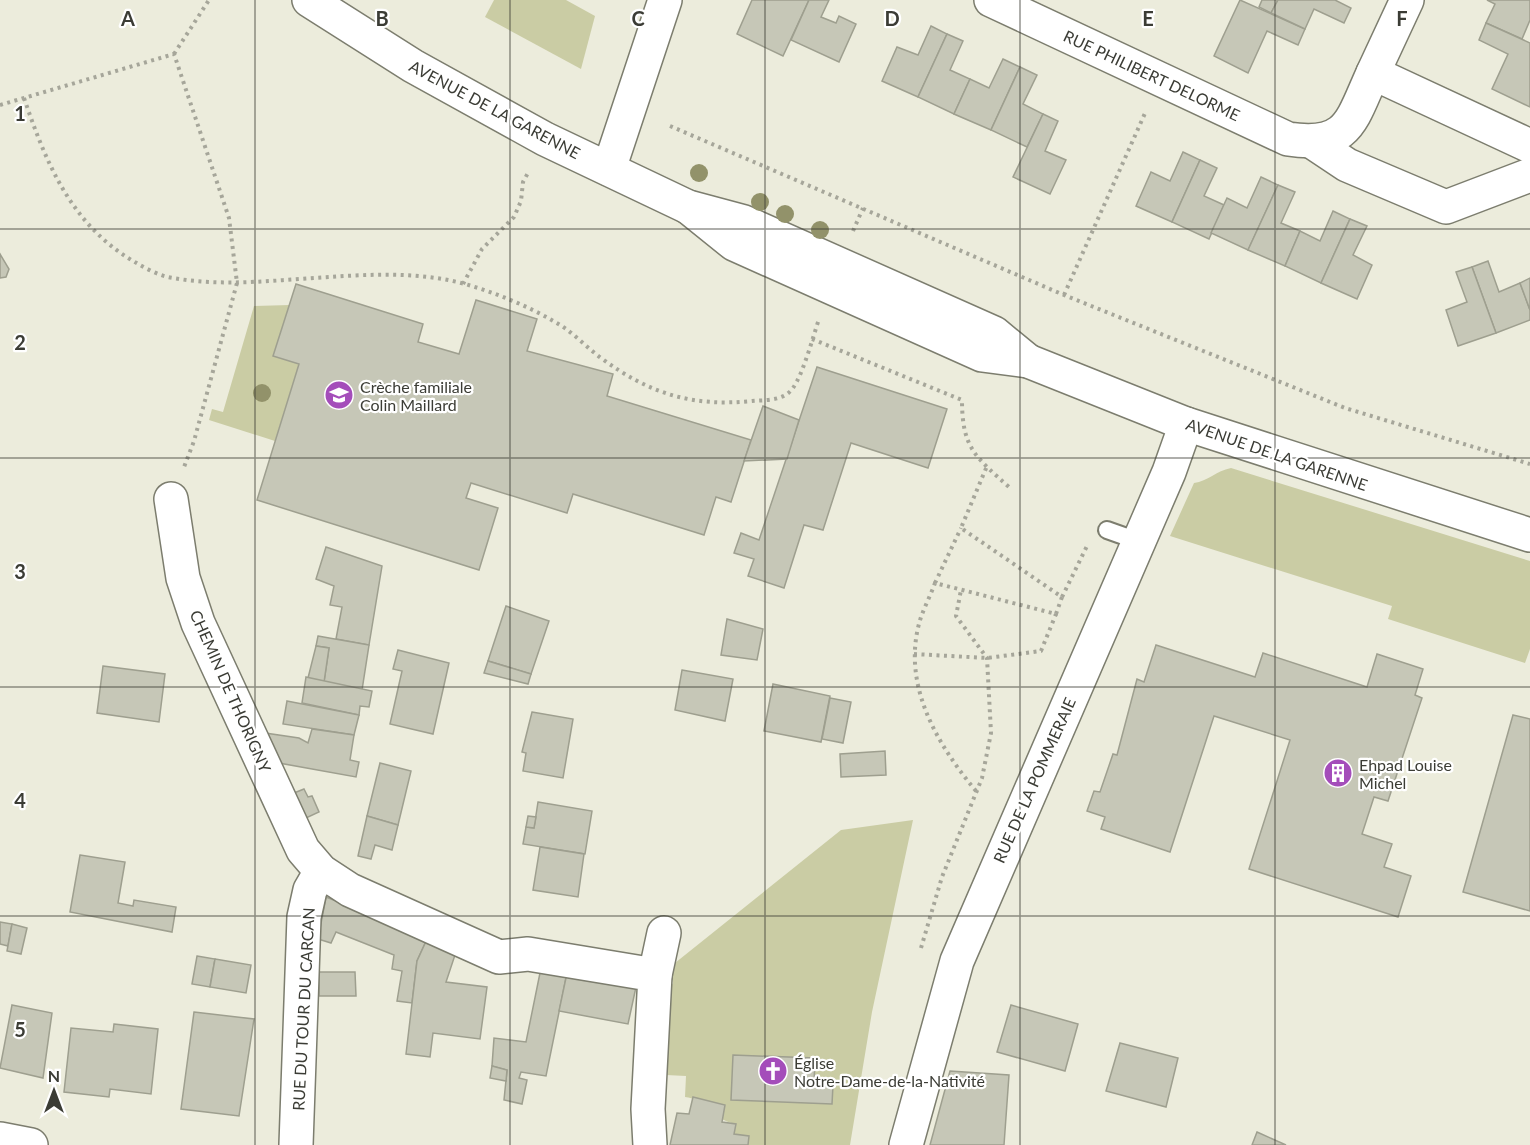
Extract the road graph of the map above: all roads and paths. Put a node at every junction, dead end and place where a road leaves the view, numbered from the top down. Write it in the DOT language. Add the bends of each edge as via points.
graph roads {
  1 [pos="209,0"];
  2 [pos="309,0"];
  3 [pos="665,0"];
  4 [pos="991,0"];
  5 [pos="1407,0"];
  6 [pos="174,54"];
  7 [pos="1374,73"];
  8 [pos="1161,78"];
  9 [pos="24,98"];
  10 [pos="0,105"];
  11 [pos="670,126"];
  12 [pos="1314,143"];
  13 [pos="1530,146"];
  14 [pos="531,165"];
  15 [pos="609,169"];
  16 [pos="1530,175"];
  17 [pos="237,283"];
  18 [pos="463,284"];
  19 [pos="1064,295"];
  20 [pos="819,317"];
  21 [pos="812,339"];
  22 [pos="1186,424"];
  23 [pos="1530,464"];
  24 [pos="987,466"];
  25 [pos="1010,488"];
  26 [pos="171,499"];
  27 [pos="961,528"];
  28 [pos="1107,530"];
  29 [pos="1530,536"];
  30 [pos="1090,539"];
  31 [pos="1138,541"];
  32 [pos="935,583"];
  33 [pos="961,590"];
  34 [pos="1062,597"];
  35 [pos="1056,614"];
  36 [pos="914,654"];
  37 [pos="987,658"];
  38 [pos="982,778"];
  39 [pos="976,791"];
  40 [pos="321,871"];
  41 [pos="664,933"];
  42 [pos="655,975"];
  43 [pos="0,1139"];
  44 [pos="31,1145"];
  45 [pos="296,1145"];
  46 [pos="650,1145"];
  47 [pos="906,1145"];
  1 -- 6 [label="path"];
  2 -- 15 [label="street, AVENUE DE LA GARENNE" via="412,66 545,139"];
  3 -- 15 [label="street"];
  4 -- 8 [label="street, RUE PHILIBERT DELORME"];
  5 -- 7 [label="street"];
  6 -- 9 [label="path"];
  6 -- 17 [label="path" via="229,218"];
  7 -- 12 [label="street" via="1350,123 1334,137"];
  7 -- 13 [label="street"];
  8 -- 12 [label="street, RUE PHILIBERT DELORME" via="1288,139"];
  8 -- 19 [label="path"];
  9 -- 10 [label="path"];
  9 -- 17 [label="path" via="58,184 94,233 117,252 169,278"];
  11 -- 19 [label="path"];
  12 -- 16 [label="street, RUE PHILIBERT DELORME" via="1347,165 1446,207"];
  14 -- 18 [label="path" via="514,217 482,249"];
  15 -- 22 [label="street, AVENUE DE LA GARENNE" via="688,207 735,244 829,288 982,355 1028,361"];
  17 -- 18 [label="path" via="351,275 415,276"];
  17 -- 26 [label="path" via="194,441"];
  18 -- 21 [label="path" via="557,323 645,386 686,401 730,403 780,398 793,388"];
  19 -- 23 [label="path" via="1345,408"];
  20 -- 21 [label="path"];
  21 -- 24 [label="path" via="962,400 962,426 969,447"];
  22 -- 29 [label="street, AVENUE DE LA GARENNE"];
  22 -- 31 [label="street, RUE DE LA POMMERAIE"];
  24 -- 25 [label="path"];
  24 -- 27 [label="path"];
  26 -- 40 [label="street, CHEMIN DE THORIGNY" via="183,578 198,623 303,850"];
  27 -- 32 [label="path"];
  27 -- 34 [label="path"];
  28 -- 31 [label="lane"];
  30 -- 34 [label="path"];
  31 -- 47 [label="street, RUE DE LA POMMERAIE" via="957,961"];
  32 -- 33 [label="path"];
  32 -- 36 [label="path" via="920,618"];
  33 -- 35 [label="path"];
  33 -- 37 [label="path" via="956,616"];
  34 -- 35 [label="path"];
  35 -- 37 [label="path" via="1041,651"];
  36 -- 37 [label="path"];
  36 -- 39 [label="path" via="919,691 931,727 951,762"];
  37 -- 38 [label="path" via="992,734"];
  40 -- 42 [label="street" via="350,890 499,957 528,954"];
  40 -- 45 [label="street, RUE DU TOUR DU CARCAN" via="310,890 304,917"];
  41 -- 42 [label="street"];
  42 -- 46 [label="street" via="648,1110"];
  43 -- 44 [label="street"];
}
